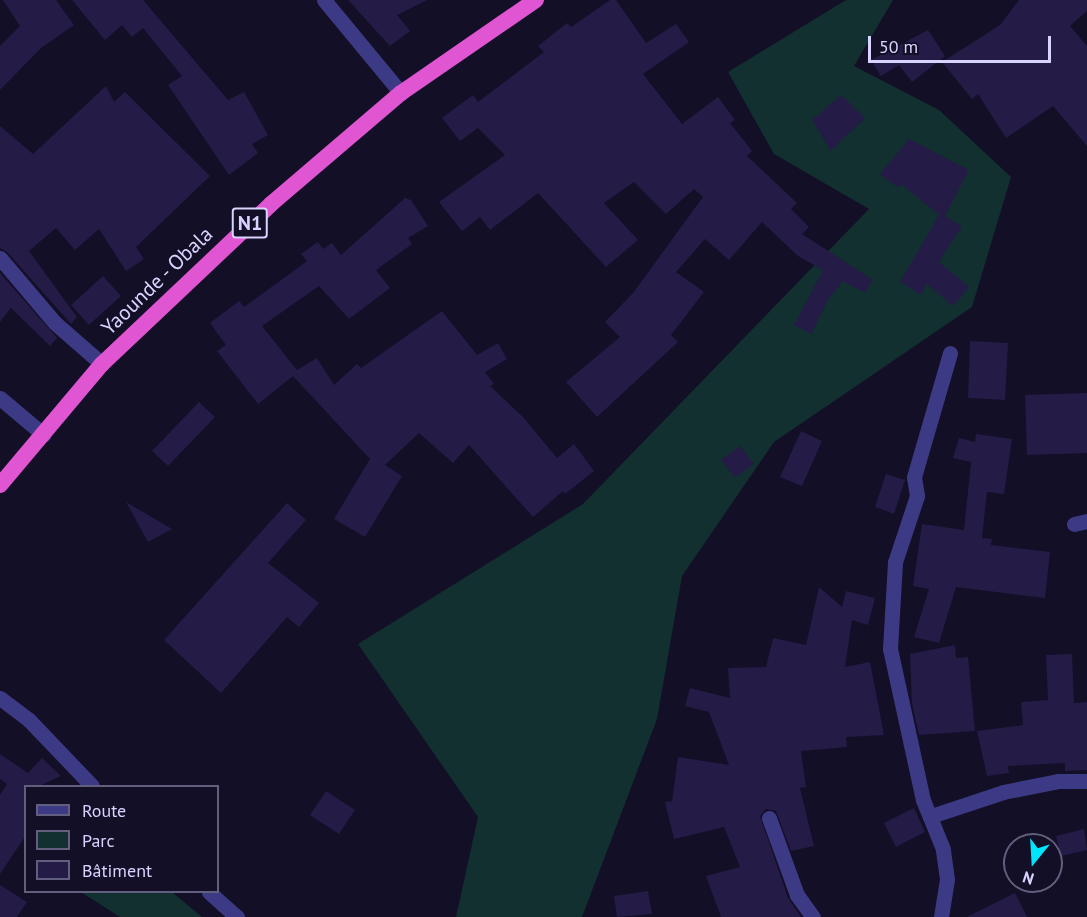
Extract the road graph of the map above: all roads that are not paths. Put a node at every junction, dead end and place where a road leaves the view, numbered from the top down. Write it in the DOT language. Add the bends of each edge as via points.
graph roads {
  1 [pos="324,0"];
  2 [pos="536,0"];
  3 [pos="401,93"];
  4 [pos="0,258"];
  5 [pos="950,353"];
  6 [pos="102,364"];
  7 [pos="0,398"];
  8 [pos="44,435"];
  9 [pos="0,485"];
  10 [pos="0,698"];
  11 [pos="1087,781"];
  12 [pos="91,785"];
  13 [pos="931,816"];
  14 [pos="769,818"];
  15 [pos="211,893"];
  16 [pos="237,917"];
  17 [pos="813,917"];
  18 [pos="941,917"];
  1 -- 3 [label="street"];
  2 -- 3 [label="highway, Yaounde - Obala / N1"];
  3 -- 6 [label="highway, Yaounde - Obala / N1" via="271,204"];
  4 -- 6 [label="street" via="55,323"];
  5 -- 13 [label="street" via="914,477 917,496 895,562 890,649 920,790"];
  6 -- 8 [label="highway, Yaounde - Obala / N1"];
  7 -- 8 [label="street"];
  8 -- 9 [label="highway, Yaounde - Obala / N1"];
  10 -- 12 [label="street" via="29,720"];
  11 -- 13 [label="street" via="1003,792"];
  13 -- 18 [label="street" via="943,849 947,879"];
  14 -- 17 [label="street" via="797,895"];
  15 -- 16 [label="street"];
}
